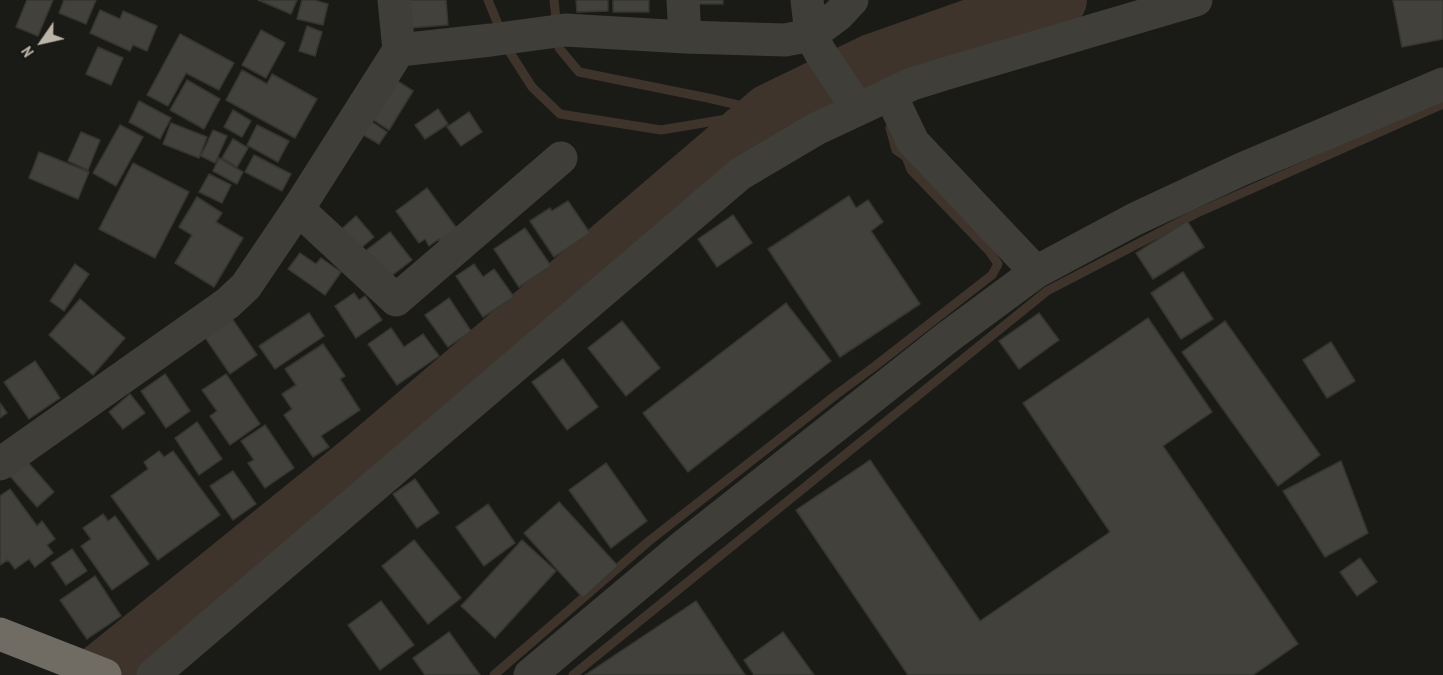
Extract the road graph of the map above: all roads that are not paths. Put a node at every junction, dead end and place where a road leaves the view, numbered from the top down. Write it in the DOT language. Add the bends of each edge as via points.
graph roads {
  1 [pos="394,0"];
  2 [pos="683,0"];
  3 [pos="807,0"];
  4 [pos="852,0"];
  5 [pos="1196,0"];
  6 [pos="685,37"];
  7 [pos="816,44"];
  8 [pos="399,50"];
  9 [pos="1443,84"];
  10 [pos="871,101"];
  11 [pos="561,158"];
  12 [pos="298,209"];
  13 [pos="1036,272"];
  14 [pos="0,464"];
  15 [pos="0,634"];
  16 [pos="91,669"];
  17 [pos="153,675"];
  18 [pos="530,675"];
  1 -- 8 [label="street"];
  2 -- 6 [label="street"];
  3 -- 7 [label="street"];
  4 -- 7 [label="street"];
  5 -- 10 [label="street" via="912,84"];
  6 -- 7 [label="street"];
  6 -- 8 [label="street" via="558,31"];
  7 -- 10 [label="street"];
  8 -- 12 [label="street"];
  9 -- 13 [label="street" via="1242,169 1135,219"];
  10 -- 13 [label="street"];
  10 -- 17 [label="street" via="740,174"];
  11 -- 12 [label="street" via="396,300"];
  12 -- 14 [label="street" via="246,286 228,303"];
  13 -- 18 [label="street" via="685,545"];
  15 -- 16 [label="highway"];
}
